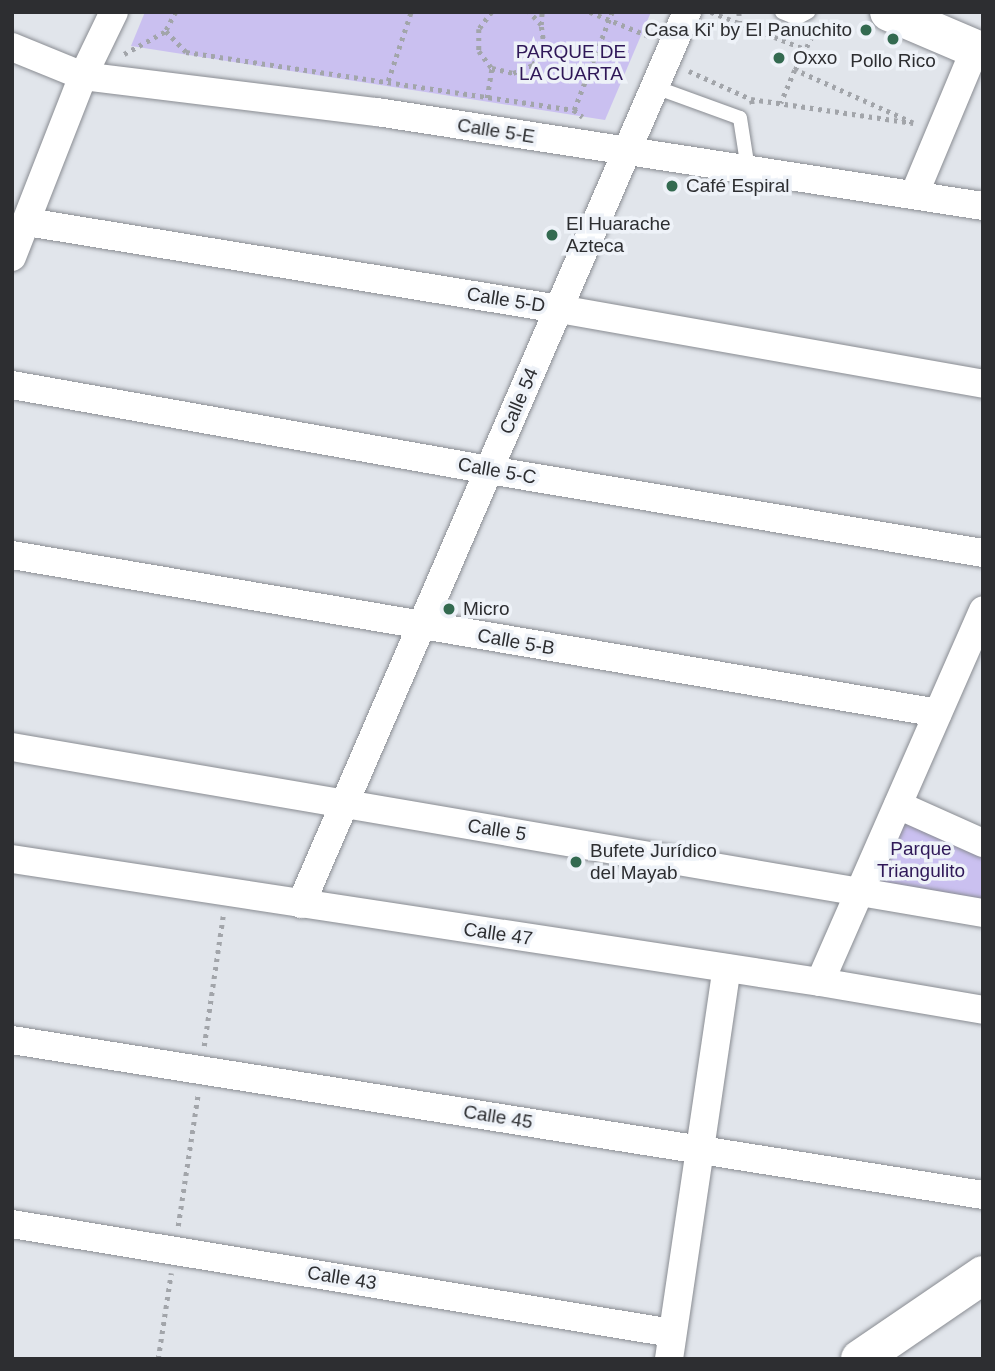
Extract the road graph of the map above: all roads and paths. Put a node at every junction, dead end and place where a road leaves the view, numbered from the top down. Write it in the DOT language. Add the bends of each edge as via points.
graph roads {
  1 [pos="114,12"];
  2 [pos="176,12"];
  3 [pos="411,12"];
  4 [pos="492,12"];
  5 [pos="530,12"];
  6 [pos="542,12"];
  7 [pos="590,12"];
  8 [pos="612,12"];
  9 [pos="687,12"];
  10 [pos="711,12"];
  11 [pos="739,12"];
  12 [pos="782,12"];
  13 [pos="808,12"];
  14 [pos="888,12"];
  15 [pos="609,20"];
  16 [pos="740,24"];
  17 [pos="818,24"];
  18 [pos="541,25"];
  19 [pos="12,47"];
  20 [pos="805,49"];
  21 [pos="979,50"];
  22 [pos="679,58"];
  23 [pos="492,68"];
  24 [pos="794,70"];
  25 [pos="83,76"];
  26 [pos="388,82"];
  27 [pos="655,87"];
  28 [pos="487,97"];
  29 [pos="751,99"];
  30 [pos="781,103"];
  31 [pos="752,111"];
  32 [pos="919,111"];
  33 [pos="377,112"];
  34 [pos="913,123"];
  35 [pos="481,128"];
  36 [pos="911,135"];
  37 [pos="628,151"];
  38 [pos="748,170"];
  39 [pos="914,195"];
  40 [pos="983,206"];
  41 [pos="27,222"];
  42 [pos="12,257"];
  43 [pos="559,309"];
  44 [pos="983,384"];
  45 [pos="12,385"];
  46 [pos="489,470"];
  47 [pos="983,553"];
  48 [pos="12,555"];
  49 [pos="422,626"];
  50 [pos="980,626"];
  51 [pos="938,713"];
  52 [pos="12,747"];
  53 [pos="343,805"];
  54 [pos="898,805"];
  55 [pos="983,843"];
  56 [pos="12,859"];
  57 [pos="860,890"];
  58 [pos="227,893"];
  59 [pos="301,904"];
  60 [pos="983,913"];
  61 [pos="727,968"];
  62 [pos="820,982"];
  63 [pos="983,1010"];
  64 [pos="12,1040"];
  65 [pos="201,1070"];
  66 [pos="699,1148"];
  67 [pos="983,1195"];
  68 [pos="12,1224"];
  69 [pos="174,1251"];
  70 [pos="983,1275"];
  71 [pos="671,1346"];
  72 [pos="158,1359"];
  73 [pos="860,1359"];
  1 -- 25 [label="street"];
  2 -- 26 [label="path" via="166,31 186,52"];
  3 -- 26 [label="path"];
  4 -- 23 [label="path" via="479,29 478,40 479,51"];
  5 -- 18 [label="path"];
  6 -- 18 [label="path"];
  7 -- 15 [label="path"];
  8 -- 15 [label="path"];
  9 -- 22 [label="street, Calle 54"];
  10 -- 16 [label="path"];
  11 -- 16 [label="path"];
  12 -- 13 [label="lane" via="797,18"];
  14 -- 21 [label="street"];
  15 -- 22 [label="path"];
  15 -- 28 [label="path" via="574,110"];
  16 -- 20 [label="path"];
  17 -- 20 [label="path"];
  18 -- 23 [label="path" via="544,47 533,65 513,73"];
  19 -- 25 [label="street, Calle 5-E"];
  20 -- 24 [label="path"];
  21 -- 39 [label="street"];
  22 -- 27 [label="street, Calle 54"];
  22 -- 29 [label="path"];
  23 -- 28 [label="path"];
  24 -- 30 [label="path"];
  24 -- 34 [label="path"];
  25 -- 33 [label="street, Calle 5-E"];
  25 -- 41 [label="street"];
  26 -- 28 [label="path"];
  26 -- 33 [label="path"];
  27 -- 37 [label="street, Calle 54"];
  27 -- 38 [label="lane" via="740,118"];
  28 -- 35 [label="path"];
  29 -- 31 [label="path"];
  29 -- 34 [label="path"];
  32 -- 34 [label="path"];
  33 -- 35 [label="street, Calle 5-E"];
  34 -- 36 [label="path"];
  35 -- 37 [label="street, Calle 5-E"];
  37 -- 38 [label="street, Calle 5-E"];
  37 -- 43 [label="street, Calle 54"];
  38 -- 39 [label="street, Calle 5-E"];
  39 -- 40 [label="street, Calle 5-E"];
  41 -- 42 [label="street"];
  41 -- 43 [label="street, Calle 5-D"];
  43 -- 44 [label="street, Calle 5-D"];
  43 -- 46 [label="street, Calle 54"];
  45 -- 46 [label="street, Calle 5-C"];
  46 -- 47 [label="street, Calle 5-C"];
  46 -- 49 [label="street, Calle 54"];
  48 -- 49 [label="street, Calle 5-B"];
  49 -- 51 [label="street, Calle 5-B"];
  49 -- 53 [label="street, Calle 54"];
  50 -- 51 [label="street"];
  51 -- 54 [label="street"];
  52 -- 53 [label="street, Calle 5"];
  53 -- 57 [label="street, Calle 5"];
  53 -- 59 [label="street, Calle 54"];
  54 -- 55 [label="street"];
  54 -- 57 [label="street"];
  56 -- 58 [label="street, Calle 47"];
  57 -- 60 [label="street, Calle 5"];
  57 -- 62 [label="street"];
  58 -- 59 [label="street, Calle 47"];
  58 -- 65 [label="path"];
  59 -- 61 [label="street, Calle 47"];
  61 -- 62 [label="street, Calle 47"];
  61 -- 66 [label="street"];
  62 -- 63 [label="street, Calle 47"];
  64 -- 65 [label="street, Calle 45"];
  65 -- 66 [label="street, Calle 45"];
  65 -- 69 [label="path"];
  66 -- 67 [label="street, Calle 45"];
  66 -- 71 [label="street"];
  68 -- 69 [label="street, Calle 43"];
  69 -- 71 [label="street, Calle 43"];
  69 -- 72 [label="path"];
  70 -- 73 [label="street"];
}
